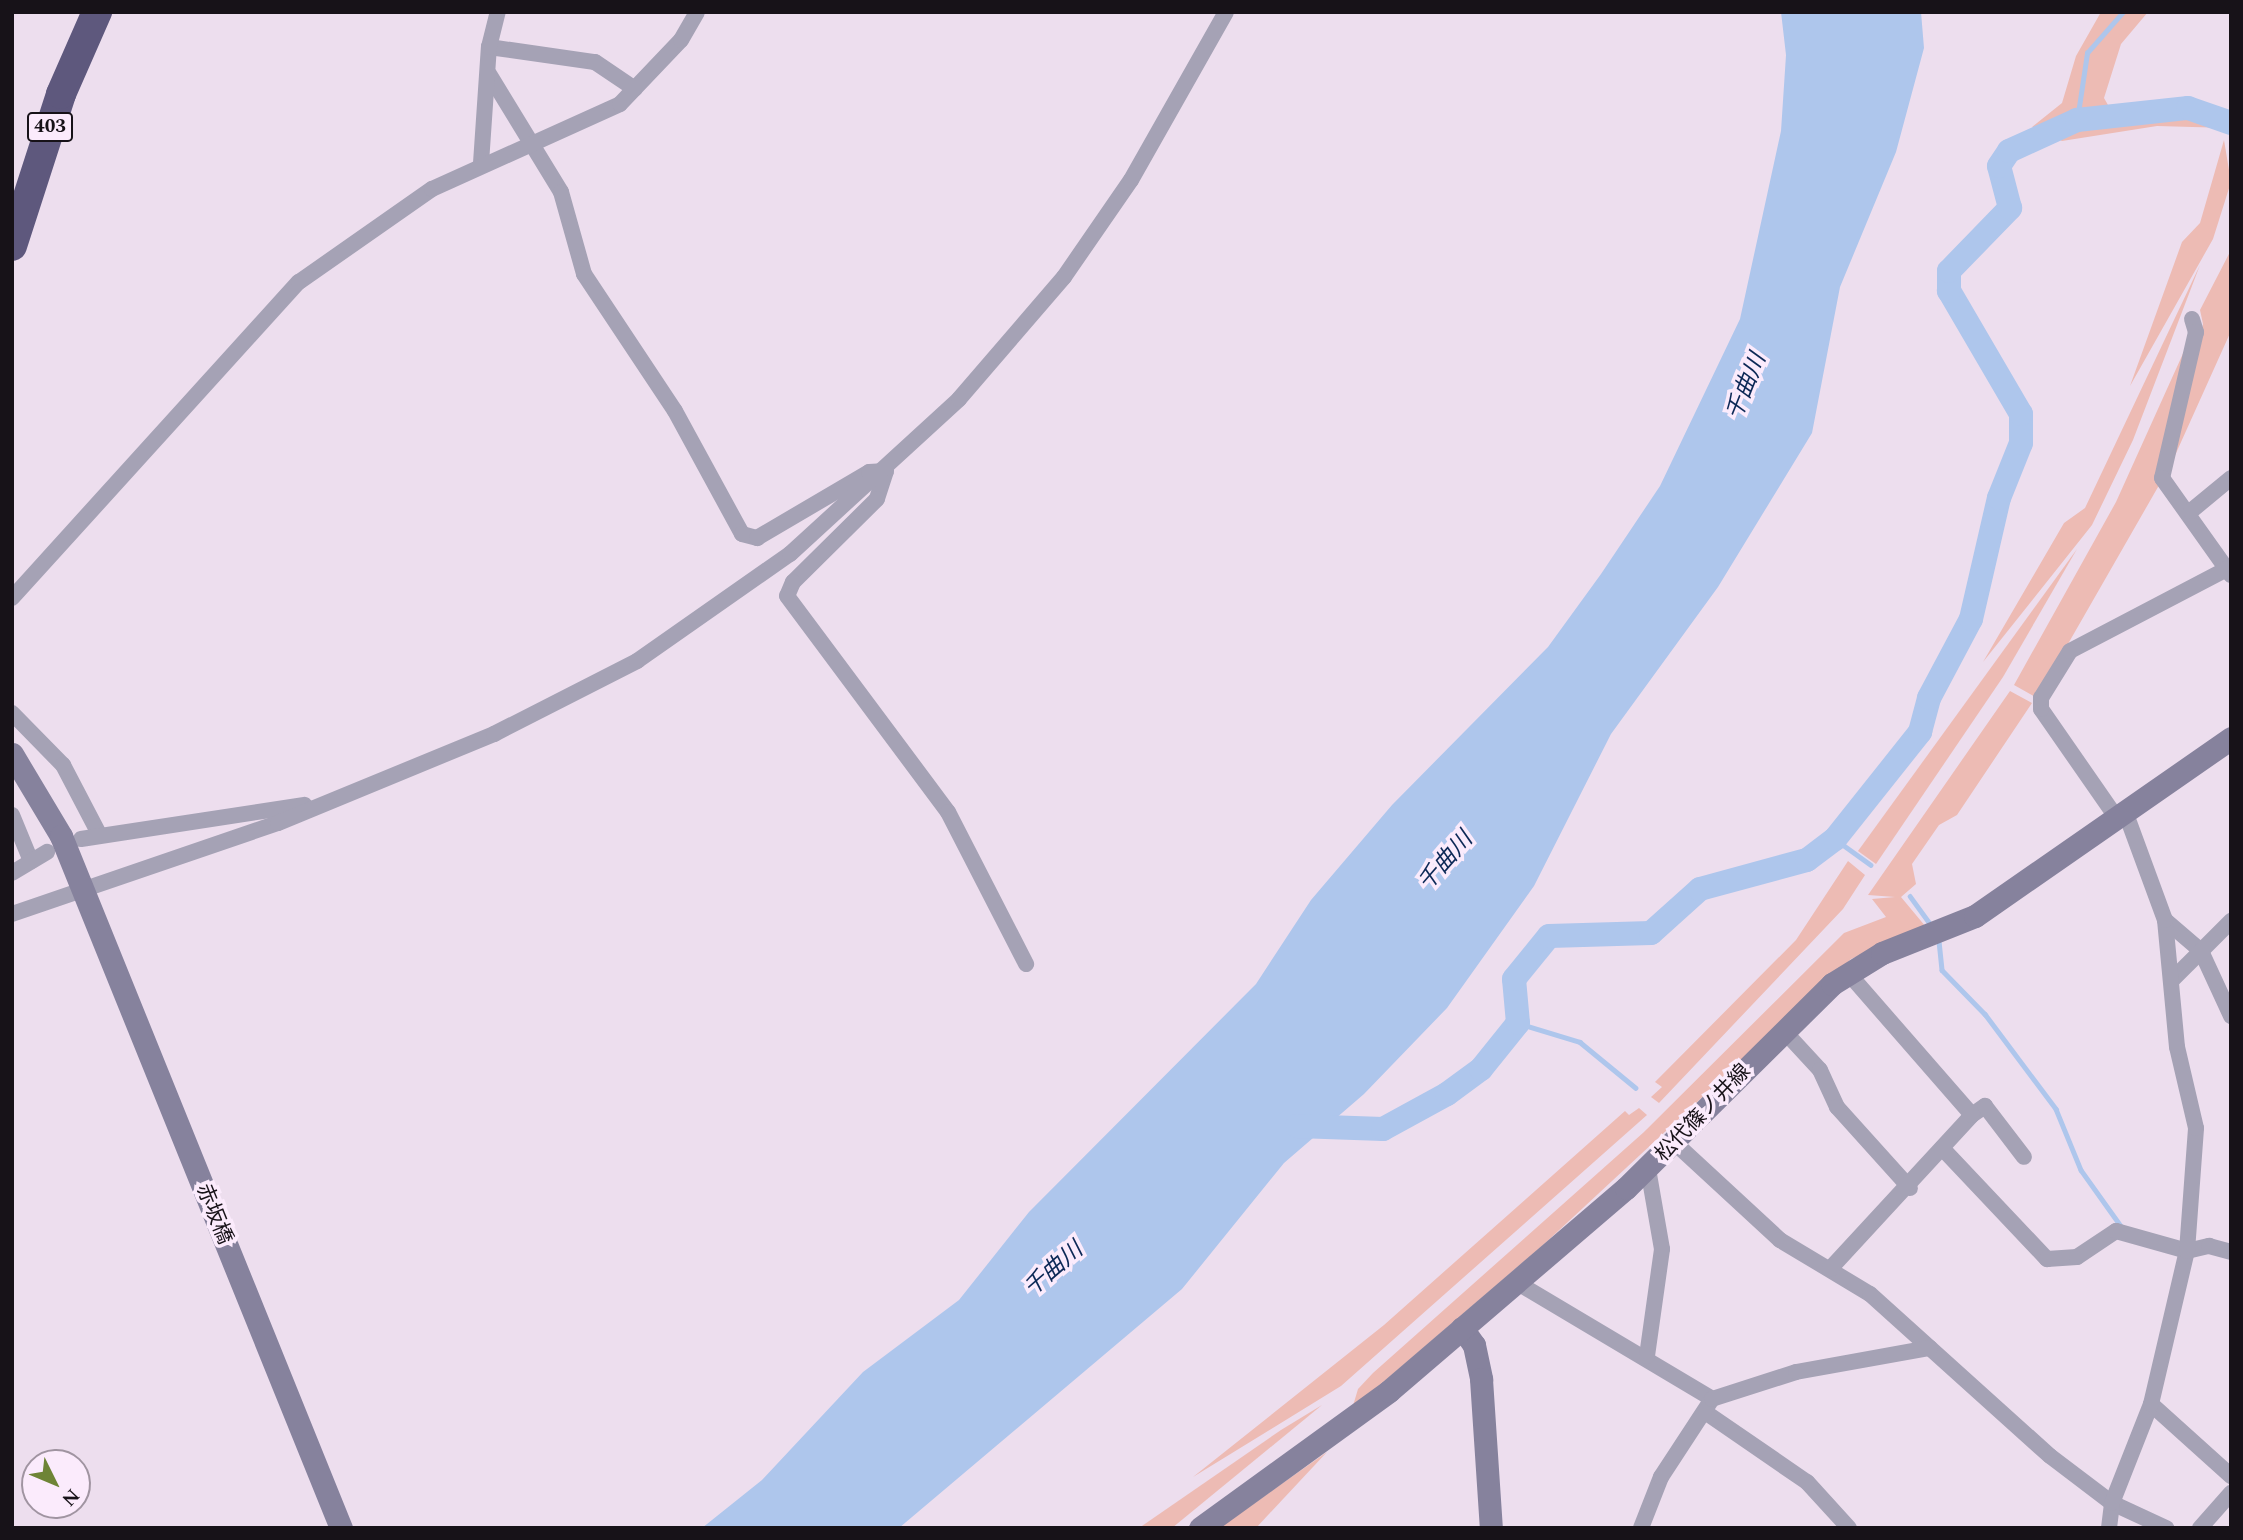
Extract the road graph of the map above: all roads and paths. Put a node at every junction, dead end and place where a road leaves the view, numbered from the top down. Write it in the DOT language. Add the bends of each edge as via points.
graph roads {
  1 [pos="97,12"];
  2 [pos="498,12"];
  3 [pos="697,12"];
  4 [pos="1226,12"];
  5 [pos="489,47"];
  6 [pos="489,74"];
  7 [pos="635,89"];
  8 [pos="531,140"];
  9 [pos="481,163"];
  10 [pos="12,246"];
  11 [pos="2192,318"];
  12 [pos="886,471"];
  13 [pos="2231,478"];
  14 [pos="2191,511"];
  15 [pos="2230,571"];
  16 [pos="12,598"];
  17 [pos="12,713"];
  18 [pos="2231,738"];
  19 [pos="12,754"];
  20 [pos="327,801"];
  21 [pos="2121,814"];
  22 [pos="12,815"];
  23 [pos="99,834"];
  24 [pos="82,839"];
  25 [pos="47,852"];
  26 [pos="31,861"];
  27 [pos="12,873"];
  28 [pos="84,892"];
  29 [pos="12,914"];
  30 [pos="2165,920"];
  31 [pos="2231,921"];
  32 [pos="2201,951"];
  33 [pos="1026,964"];
  34 [pos="1849,973"];
  35 [pos="2174,978"];
  36 [pos="2231,1016"];
  37 [pos="1783,1030"];
  38 [pos="1972,1115"];
  39 [pos="1676,1144"];
  40 [pos="1942,1148"];
  41 [pos="2024,1157"];
  42 [pos="1648,1169"];
  43 [pos="1910,1188"];
  44 [pos="2188,1251"];
  45 [pos="2231,1252"];
  46 [pos="1830,1269"];
  47 [pos="1516,1282"];
  48 [pos="1462,1328"];
  49 [pos="1930,1348"];
  50 [pos="1647,1356"];
  51 [pos="2151,1404"];
  52 [pos="1709,1406"];
  53 [pos="2231,1476"];
  54 [pos="2231,1493"];
  55 [pos="2112,1503"];
  56 [pos="341,1528"];
  57 [pos="1200,1528"];
  58 [pos="1492,1528"];
  59 [pos="1641,1528"];
  60 [pos="1849,1528"];
  61 [pos="2109,1528"];
  62 [pos="2166,1528"];
  63 [pos="2200,1528"];
  1 -- 10 [label="highway, 403" via="61,94"];
  2 -- 5 [label="street"];
  3 -- 7 [label="street"];
  4 -- 12 [label="street" via="1131,180 1065,277"];
  5 -- 6 [label="street"];
  5 -- 7 [label="street" via="595,62"];
  6 -- 8 [label="street"];
  6 -- 9 [label="street"];
  7 -- 8 [label="street" via="620,104"];
  8 -- 9 [label="street"];
  8 -- 12 [label="street" via="561,192 584,274 675,411 742,534 757,538 869,472"];
  9 -- 16 [label="street" via="360,234 299,282"];
  11 -- 14 [label="street" via="2196,331 2162,478 2180,513"];
  12 -- 20 [label="street" via="790,554 637,661 494,734"];
  12 -- 33 [label="street" via="877,499 793,582 787,596 948,812"];
  13 -- 14 [label="street"];
  14 -- 15 [label="street"];
  15 -- 21 [label="street" via="2070,651 2041,698 2042,709"];
  17 -- 23 [label="street" via="63,765"];
  18 -- 21 [label="main road, 松代篠ノ井線"];
  19 -- 28 [label="main road" via="30,775"];
  20 -- 23 [label="street"];
  20 -- 28 [label="street"];
  21 -- 30 [label="street"];
  21 -- 34 [label="main road, 松代篠ノ井線" via="1975,916"];
  22 -- 26 [label="street"];
  23 -- 24 [label="street"];
  25 -- 26 [label="street"];
  26 -- 27 [label="street"];
  28 -- 29 [label="street"];
  28 -- 56 [label="main road, 赤坂橋"];
  30 -- 32 [label="street"];
  30 -- 35 [label="street"];
  31 -- 32 [label="street"];
  32 -- 35 [label="street"];
  32 -- 36 [label="street"];
  34 -- 37 [label="main road, 松代篠ノ井線"];
  34 -- 38 [label="street"];
  35 -- 44 [label="street" via="2177,1047 2196,1116"];
  37 -- 39 [label="main road, 松代篠ノ井線"];
  37 -- 43 [label="street" via="1820,1070 1837,1107"];
  38 -- 40 [label="street"];
  38 -- 41 [label="street" via="1985,1106"];
  39 -- 42 [label="main road, 松代篠ノ井線"];
  39 -- 46 [label="street" via="1780,1240"];
  40 -- 43 [label="street"];
  40 -- 44 [label="street" via="2047,1259 2077,1257 2116,1231"];
  42 -- 47 [label="main road, 松代篠ノ井線"];
  42 -- 50 [label="street" via="1662,1250"];
  43 -- 46 [label="street"];
  44 -- 45 [label="street" via="2209,1246"];
  44 -- 51 [label="street"];
  46 -- 49 [label="street" via="1870,1294"];
  47 -- 48 [label="main road, 松代篠ノ井線"];
  47 -- 50 [label="street"];
  48 -- 57 [label="main road, 松代篠ノ井線" via="1389,1391"];
  48 -- 58 [label="main road" via="1474,1345 1482,1379"];
  49 -- 52 [label="street" via="1796,1372"];
  49 -- 55 [label="street"];
  50 -- 52 [label="street"];
  51 -- 53 [label="street"];
  51 -- 55 [label="street"];
  52 -- 59 [label="street" via="1661,1477"];
  52 -- 60 [label="street" via="1807,1482"];
  54 -- 63 [label="street"];
  55 -- 61 [label="street"];
  55 -- 62 [label="street"];
}
